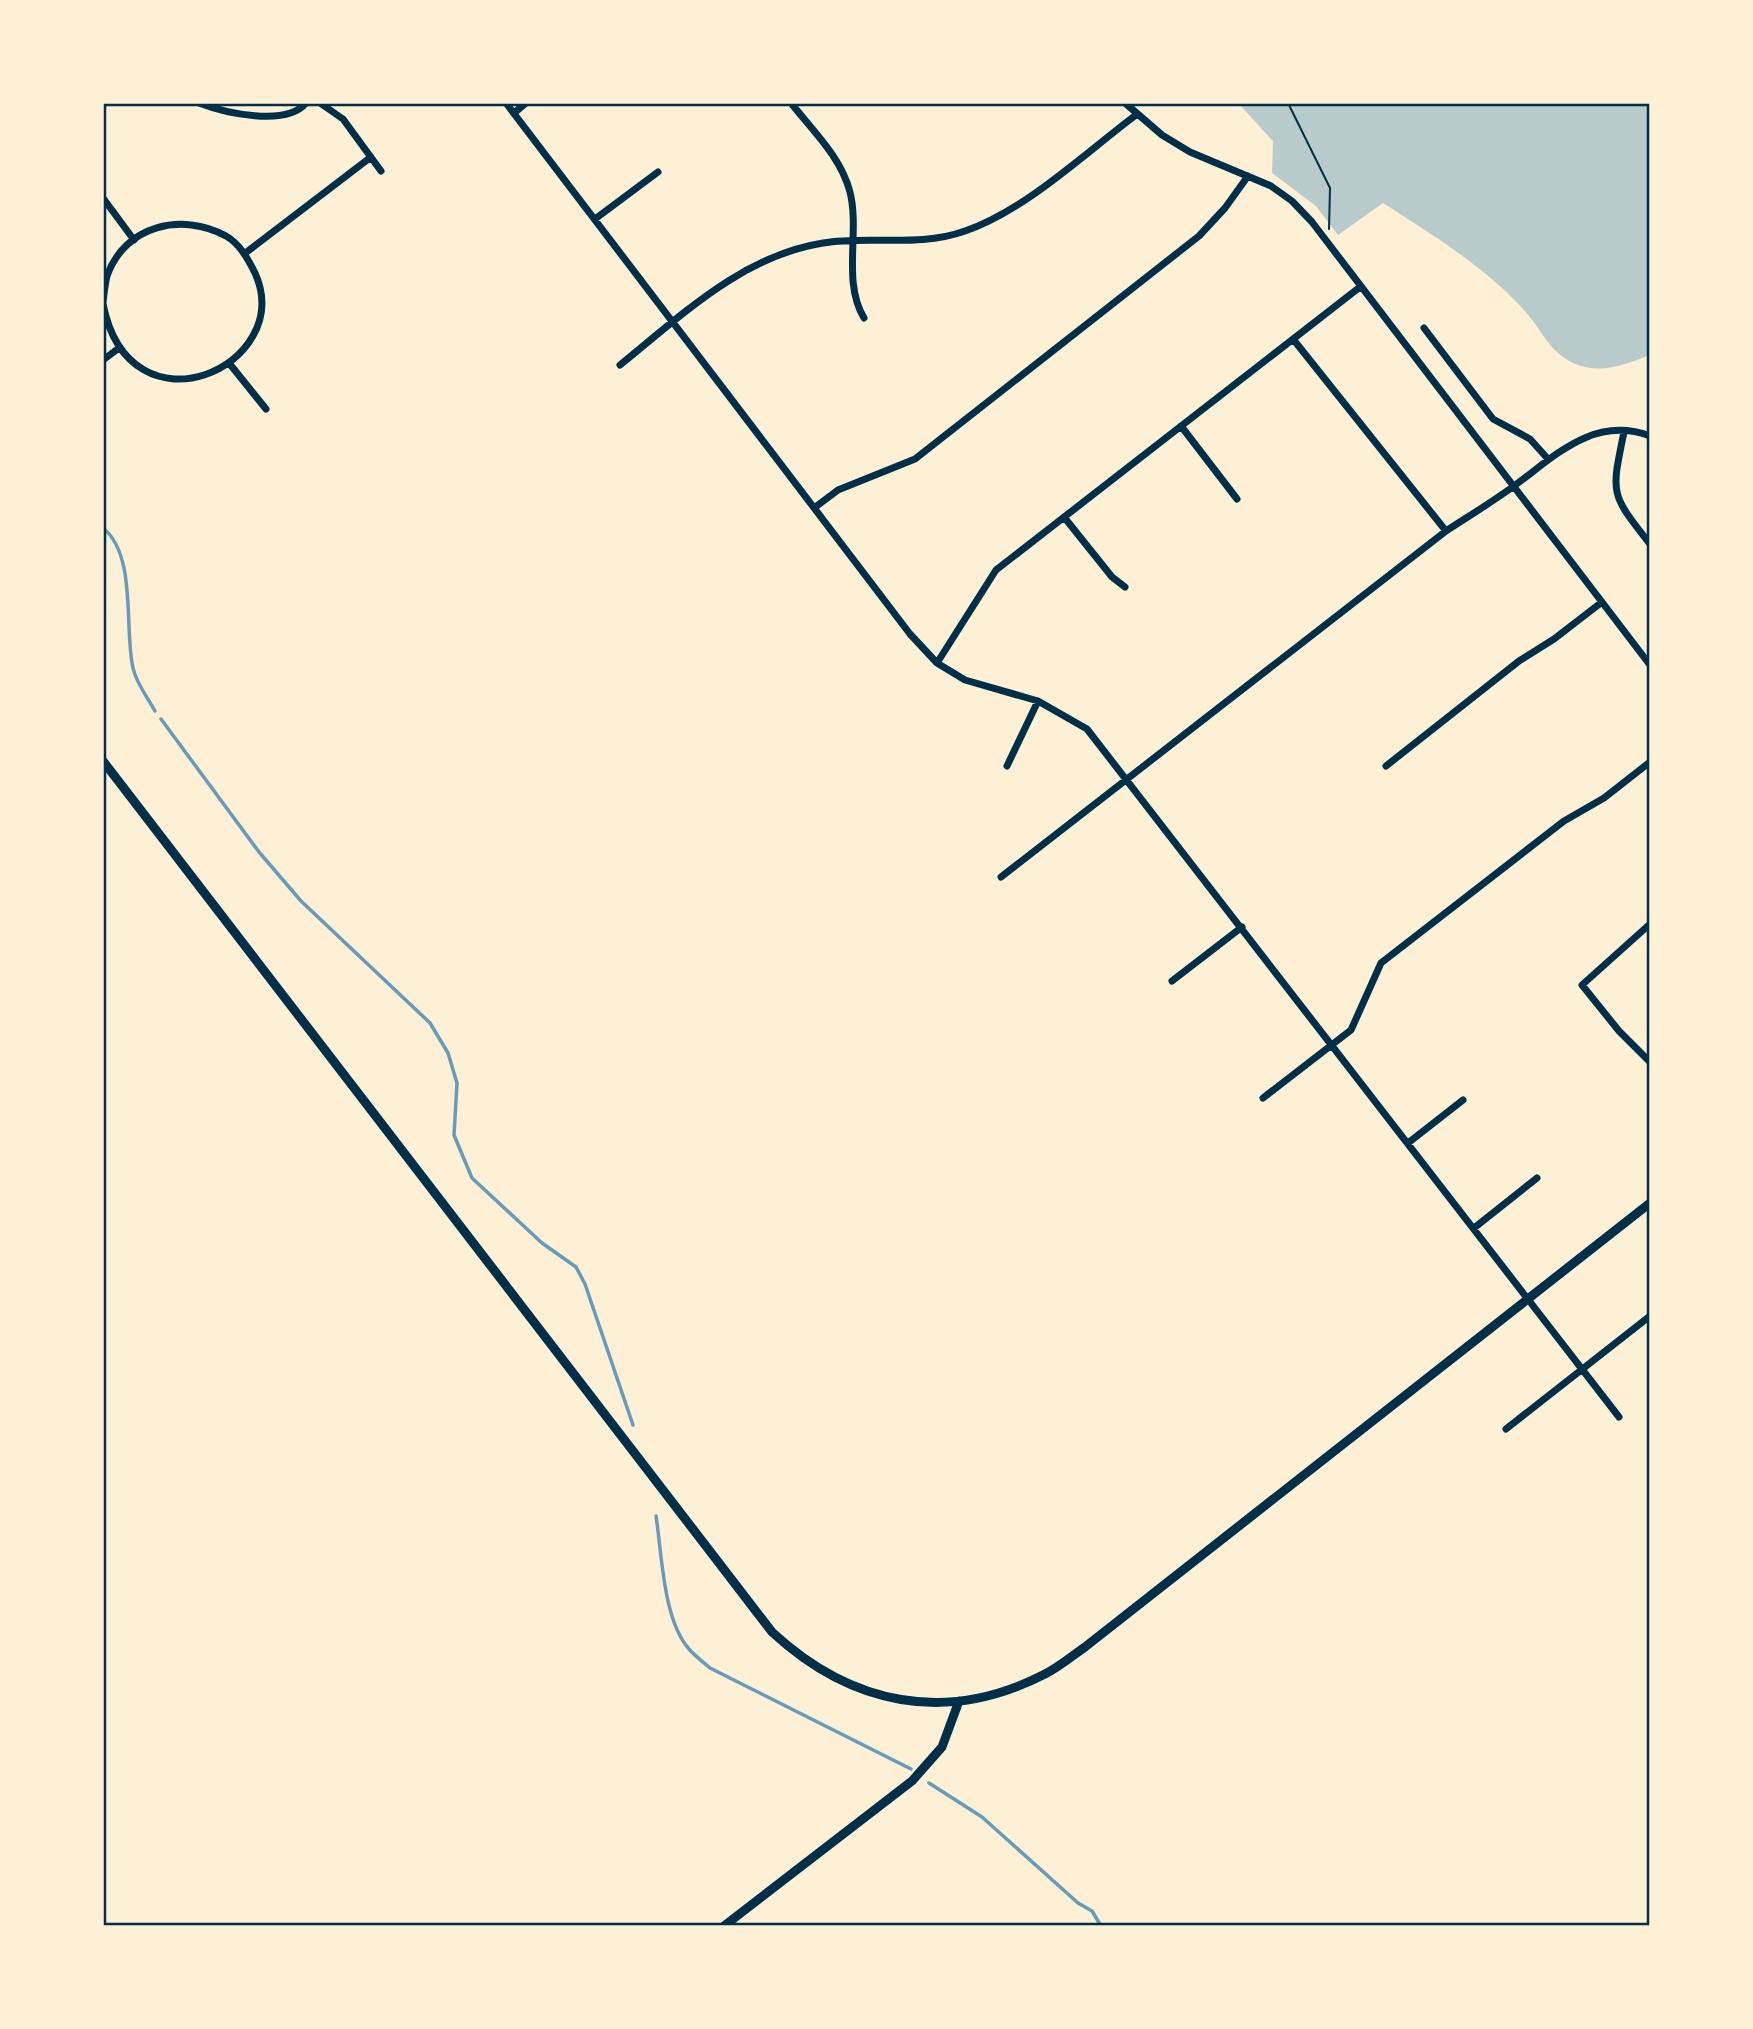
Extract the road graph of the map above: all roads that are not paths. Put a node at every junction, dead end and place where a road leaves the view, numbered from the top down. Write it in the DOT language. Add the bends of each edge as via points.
graph roads {
  1 [pos="199,103"];
  2 [pos="306,103"];
  3 [pos="320,103"];
  4 [pos="506,103"];
  5 [pos="526,103"];
  6 [pos="791,103"];
  7 [pos="1125,103"];
  8 [pos="514,113"];
  9 [pos="1136,115"];
  10 [pos="371,158"];
  11 [pos="381,171"];
  12 [pos="658,172"];
  13 [pos="1248,176"];
  14 [pos="103,198"];
  15 [pos="596,219"];
  16 [pos="134,240"];
  17 [pos="853,242"];
  18 [pos="244,254"];
  19 [pos="1360,286"];
  20 [pos="103,303"];
  21 [pos="864,318"];
  22 [pos="673,323"];
  23 [pos="1424,328"];
  24 [pos="1293,339"];
  25 [pos="119,348"];
  26 [pos="103,360"];
  27 [pos="229,363"];
  28 [pos="620,365"];
  29 [pos="266,410"];
  30 [pos="1181,426"];
  31 [pos="1624,432"];
  32 [pos="1650,436"];
  33 [pos="1548,459"];
  34 [pos="1514,486"];
  35 [pos="1237,499"];
  36 [pos="814,508"];
  37 [pos="1064,517"];
  38 [pos="1446,531"];
  39 [pos="1650,544"];
  40 [pos="1125,587"];
  41 [pos="1602,601"];
  42 [pos="937,663"];
  43 [pos="1650,665"];
  44 [pos="1038,701"];
  45 [pos="103,761"];
  46 [pos="1650,762"];
  47 [pos="1007,766"];
  48 [pos="1386,766"];
  49 [pos="1129,779"];
  50 [pos="1001,877"];
  51 [pos="1650,924"];
  52 [pos="1242,926"];
  53 [pos="1172,981"];
  54 [pos="1331,1044"];
  55 [pos="1650,1062"];
  56 [pos="1263,1098"];
  57 [pos="1463,1100"];
  58 [pos="1408,1143"];
  59 [pos="1537,1178"];
  60 [pos="1650,1203"];
  61 [pos="1474,1228"];
  62 [pos="1529,1299"];
  63 [pos="1650,1316"];
  64 [pos="1582,1370"];
  65 [pos="1619,1417"];
  66 [pos="1506,1429"];
  67 [pos="959,1701"];
  68 [pos="724,1926"];
  1 -- 2 [label="street" via="273,118 287,117"];
  3 -- 10 [label="street" via="343,119"];
  4 -- 8 [label="street"];
  5 -- 8 [label="street"];
  6 -- 17 [label="street" via="841,166 850,194"];
  7 -- 9 [label="street"];
  8 -- 15 [label="street"];
  9 -- 13 [label="street" via="1190,152"];
  9 -- 17 [label="street" via="1021,202 964,232 884,243"];
  10 -- 11 [label="street"];
  10 -- 18 [label="street"];
  12 -- 15 [label="street"];
  13 -- 19 [label="street" via="1292,201"];
  13 -- 36 [label="street" via="1199,236 915,459 838,490"];
  14 -- 16 [label="street"];
  15 -- 22 [label="street"];
  16 -- 18 [label="street" via="163,225 187,222 211,228 232,240"];
  16 -- 20 [label="street" via="107,276"];
  17 -- 21 [label="street" via="854,302"];
  17 -- 22 [label="street" via="824,242 761,262 728,280"];
  18 -- 27 [label="street" via="258,280 261,304 256,328 243,351"];
  19 -- 24 [label="street"];
  19 -- 34 [label="street"];
  20 -- 25 [label="street" via="108,330"];
  22 -- 28 [label="street"];
  22 -- 36 [label="street"];
  23 -- 33 [label="street" via="1493,419 1530,439"];
  24 -- 30 [label="street"];
  24 -- 38 [label="street"];
  25 -- 26 [label="street"];
  25 -- 27 [label="street" via="144,370 169,379 197,379"];
  27 -- 29 [label="street"];
  30 -- 35 [label="street"];
  30 -- 37 [label="street"];
  31 -- 32 [label="street"];
  31 -- 33 [label="street" via="1593,433"];
  31 -- 39 [label="street" via="1615,496"];
  33 -- 34 [label="street"];
  34 -- 38 [label="street"];
  34 -- 41 [label="street"];
  36 -- 42 [label="street"];
  37 -- 40 [label="street"];
  37 -- 42 [label="street" via="996,570"];
  38 -- 49 [label="street"];
  41 -- 43 [label="street"];
  41 -- 48 [label="street"];
  42 -- 44 [label="street" via="965,680"];
  44 -- 47 [label="street"];
  44 -- 49 [label="street" via="1087,729"];
  45 -- 67 [label="street" via="772,1632 799,1657 858,1690 892,1700"];
  46 -- 54 [label="street" via="1564,821 1381,963 1351,1030"];
  49 -- 50 [label="street"];
  49 -- 52 [label="street"];
  51 -- 55 [label="street" via="1583,985"];
  52 -- 53 [label="street"];
  52 -- 54 [label="street"];
  54 -- 56 [label="street"];
  54 -- 58 [label="street"];
  57 -- 58 [label="street"];
  58 -- 61 [label="street"];
  59 -- 61 [label="street"];
  60 -- 62 [label="street"];
  61 -- 62 [label="street"];
  62 -- 64 [label="street"];
  62 -- 67 [label="street" via="1085,1647 1045,1674"];
  63 -- 64 [label="street"];
  64 -- 65 [label="street"];
  64 -- 66 [label="street"];
  67 -- 68 [label="street" via="942,1747 912,1781"];
}
